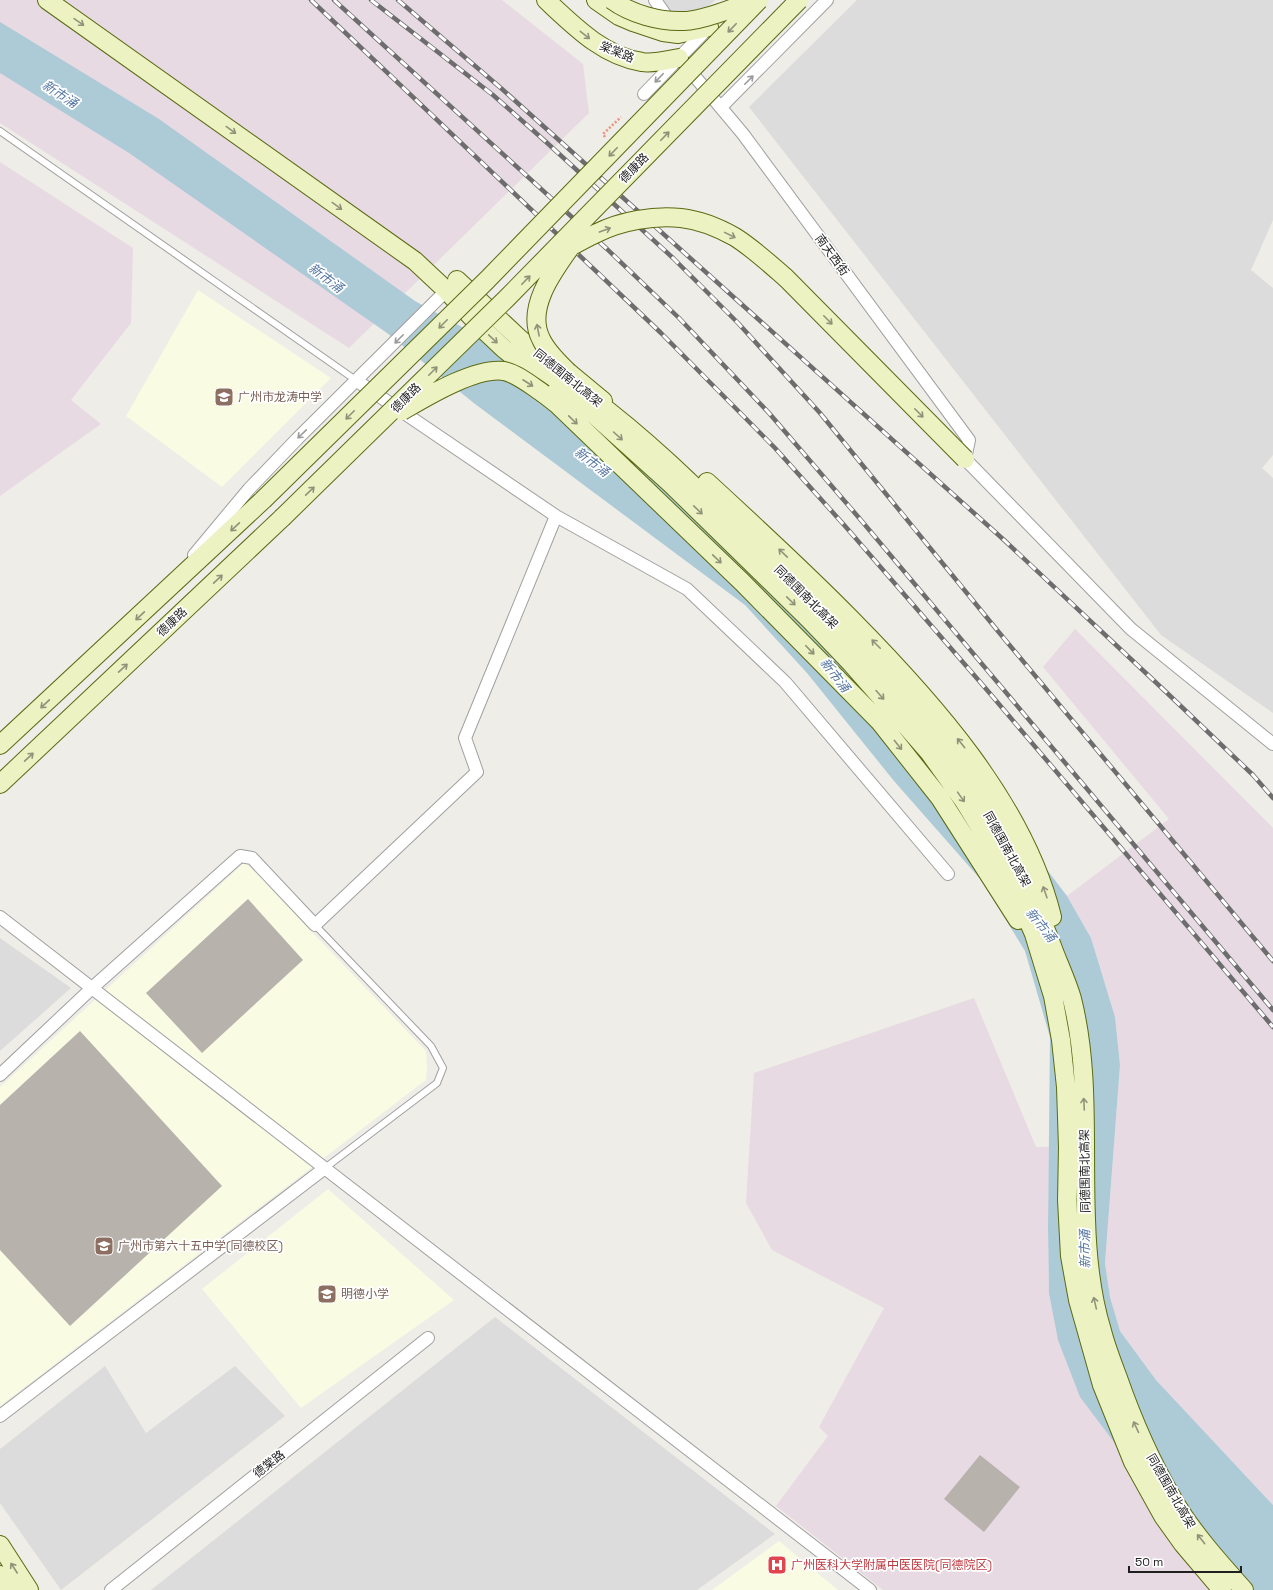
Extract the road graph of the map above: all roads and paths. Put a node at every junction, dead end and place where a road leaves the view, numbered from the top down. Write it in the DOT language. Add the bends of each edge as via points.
graph roads {
  1 [pos="47,0"];
  2 [pos="546,0"];
  3 [pos="552,0"];
  4 [pos="596,0"];
  5 [pos="612,0"];
  6 [pos="655,0"];
  7 [pos="735,0"];
  8 [pos="751,0"];
  9 [pos="760,0"];
  10 [pos="799,0"];
  11 [pos="827,0"];
  12 [pos="570,23"];
  13 [pos="709,27"];
  14 [pos="653,28"];
  15 [pos="678,34"];
  16 [pos="684,53"];
  17 [pos="644,94"];
  18 [pos="721,108"];
  19 [pos="0,131"];
  20 [pos="610,194"];
  21 [pos="570,247"];
  22 [pos="447,291"];
  23 [pos="357,381"];
  24 [pos="379,425"];
  25 [pos="965,459"];
  26 [pos="675,478"];
  27 [pos="556,516"];
  28 [pos="168,590"];
  29 [pos="1273,744"];
  30 [pos="0,745"];
  31 [pos="0,784"];
  32 [pos="948,874"];
  33 [pos="0,917"];
  34 [pos="315,924"];
  35 [pos="1043,959"];
  36 [pos="92,988"];
  37 [pos="1071,997"];
  38 [pos="0,1075"];
  39 [pos="325,1168"];
  40 [pos="428,1338"];
  41 [pos="0,1416"];
  42 [pos="0,1545"];
  43 [pos="0,1575"];
  44 [pos="10,1590"];
  45 [pos="29,1590"];
  46 [pos="110,1590"];
  47 [pos="870,1590"];
  48 [pos="1222,1590"];
  49 [pos="1244,1590"];
  1 -- 22 [label="main road, 同德围南北高架, one-way" via="415,261"];
  2 -- 12 [label="main road, 棠棠路"];
  3 -- 12 [label="main road"];
  4 -- 14 [label="main road" via="619,16"];
  5 -- 8 [label="main road, bridge" via="620,6 650,17 685,22 741,6"];
  6 -- 15 [label="street, 南天西街"];
  7 -- 13 [label="street"];
  9 -- 28 [label="main road, one-way, bridge" via="487,280"];
  20 -- 10 [label="main road, 德康路, one-way, bridge"];
  18 -- 11 [label="street, one-way"];
  12 -- 16 [label="main road, 棠棠路, one-way" via="604,49 643,63"];
  13 -- 15 [label="main road"];
  13 -- 16 [label="street"];
  14 -- 15 [label="main road"];
  14 -- 16 [label="main road"];
  15 -- 16 [label="street, 南天西街"];
  16 -- 17 [label="street, one-way"];
  16 -- 18 [label="street, 南天西街"];
  18 -- 25 [label="street, 南天西街" via="743,134 969,440"];
  19 -- 23 [label="lane"];
  20 -- 21 [label="main road, bridge"];
  24 -- 20 [label="main road, 德康路, one-way, bridge"];
  21 -- 25 [label="main road, one-way, bridge" via="617,225 652,218 681,218 705,224 735,237 760,255 787,280"];
  37 -- 21 [label="main road, one-way, bridge" via="1047,898 1034,863 1016,827 970,754 932,707 818,585 758,528 666,449 592,393 551,356 540,339 536,318 541,295 553,271"];
  22 -- 23 [label="street, one-way"];
  22 -- 26 [label="main road, 同德围南北高架" via="519,338 613,414"];
  23 -- 27 [label="street"];
  23 -- 28 [label="street, one-way" via="249,488"];
  31 -- 24 [label="main road, 德康路, one-way, bridge"];
  24 -- 35 [label="main road, one-way, bridge" via="422,399 478,374 489,372 504,372 517,377 558,405 753,593 880,722 940,798"];
  25 -- 29 [label="street" via="1131,629"];
  26 -- 35 [label="main road, 同德围南北高架, one-way" via="851,663 930,752 991,844 1010,879"];
  26 -- 37 [label="main road, 同德围南北高架" via="785,575 862,655 941,747 972,788 1008,847 1035,901"];
  27 -- 32 [label="street" via="687,589 785,682"];
  27 -- 34 [label="street" via="465,738 477,772"];
  28 -- 30 [label="main road, one-way"];
  33 -- 36 [label="street"];
  34 -- 36 [label="street" via="252,858 240,856"];
  34 -- 39 [label="lane" via="431,1046 443,1068 437,1083"];
  35 -- 48 [label="main road, 同德围南北高架" via="1061,1040 1066,1087 1066,1200 1070,1256 1078,1300 1102,1385 1133,1462 1163,1516"];
  36 -- 38 [label="street"];
  36 -- 39 [label="street"];
  49 -- 37 [label="main road, 同德围南北高架, one-way" via="1196,1534 1174,1502 1131,1416 1102,1330 1092,1287 1088,1252 1082,1060"];
  39 -- 41 [label="street"];
  39 -- 47 [label="street"];
  40 -- 46 [label="street, 德棠路"];
  45 -- 42 [label="main road, one-way"];
  43 -- 44 [label="main road"];
}
